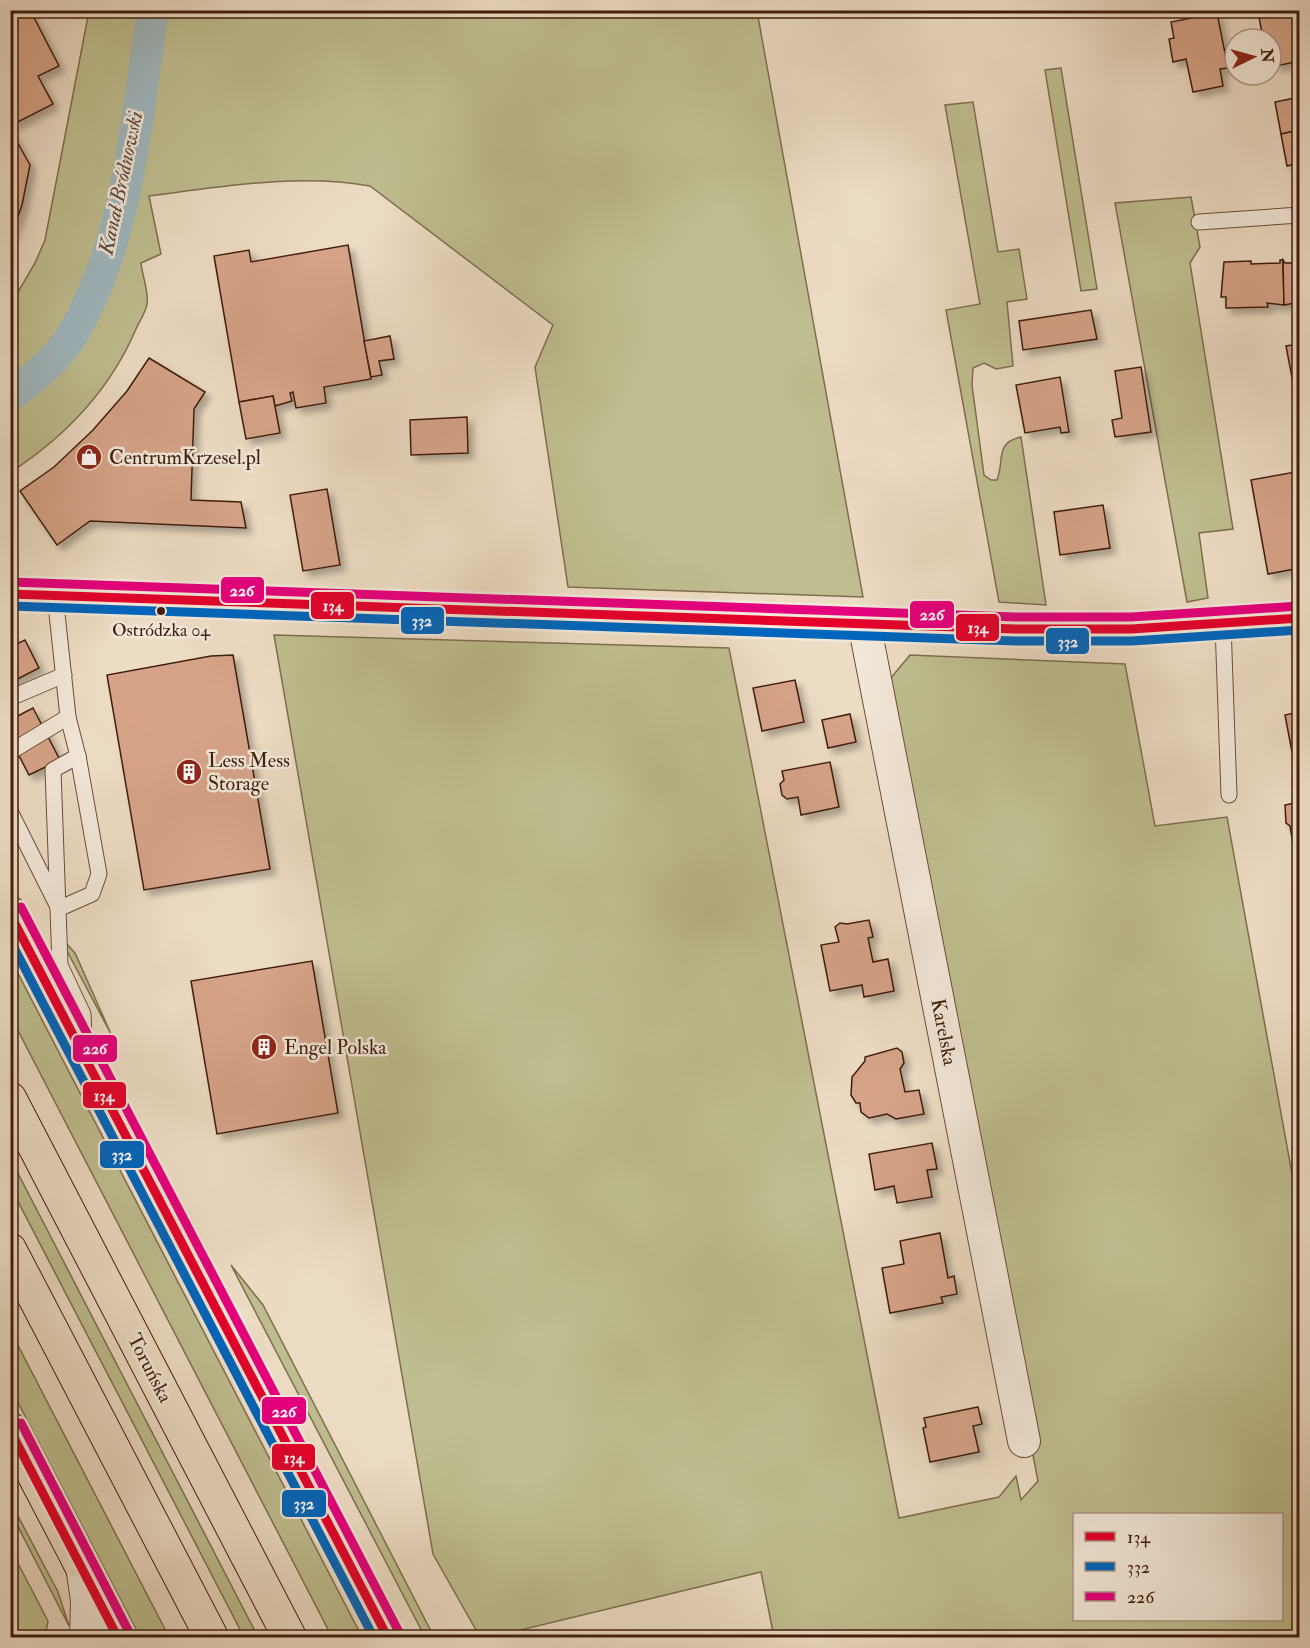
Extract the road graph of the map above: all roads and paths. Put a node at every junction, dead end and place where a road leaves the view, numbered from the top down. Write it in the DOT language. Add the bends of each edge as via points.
graph roads {
  1 [pos="1299,215"];
  2 [pos="1199,222"];
  3 [pos="10,594"];
  4 [pos="55,595"];
  5 [pos="1299,618"];
  6 [pos="864,623"];
  7 [pos="1223,624"];
  8 [pos="64,675"];
  9 [pos="10,698"];
  10 [pos="68,717"];
  11 [pos="10,752"];
  12 [pos="78,756"];
  13 [pos="1228,795"];
  14 [pos="10,811"];
  15 [pos="58,909"];
  16 [pos="10,913"];
  17 [pos="85,1057"];
  18 [pos="10,1099"];
  19 [pos="10,1250"];
  20 [pos="10,1429"];
  21 [pos="1024,1442"];
  22 [pos="79,1561"];
  23 [pos="86,1638"];
  24 [pos="118,1638"];
  25 [pos="212,1638"];
  26 [pos="290,1638"];
  27 [pos="388,1638"];
  1 -- 2 [label="lane"];
  3 -- 4 [label="street"];
  4 -- 6 [label="street"];
  4 -- 8 [label="lane"];
  5 -- 7 [label="street"];
  6 -- 7 [label="street" via="1073,630"];
  6 -- 21 [label="street, Karelska"];
  7 -- 13 [label="lane"];
  8 -- 9 [label="lane"];
  8 -- 10 [label="lane"];
  10 -- 11 [label="lane"];
  10 -- 12 [label="lane"];
  12 -- 15 [label="lane" via="53,770"];
  12 -- 15 [label="lane" via="99,874 92,894"];
  14 -- 15 [label="lane"];
  15 -- 17 [label="lane" via="60,965 83,1014"];
  16 -- 17 [label="street"];
  17 -- 27 [label="street"];
  18 -- 26 [label="highway, Toruńska"];
  19 -- 25 [label="highway"];
  20 -- 22 [label="highway"];
  22 -- 23 [label="street" via="87,1600"];
  22 -- 24 [label="street"];
}
